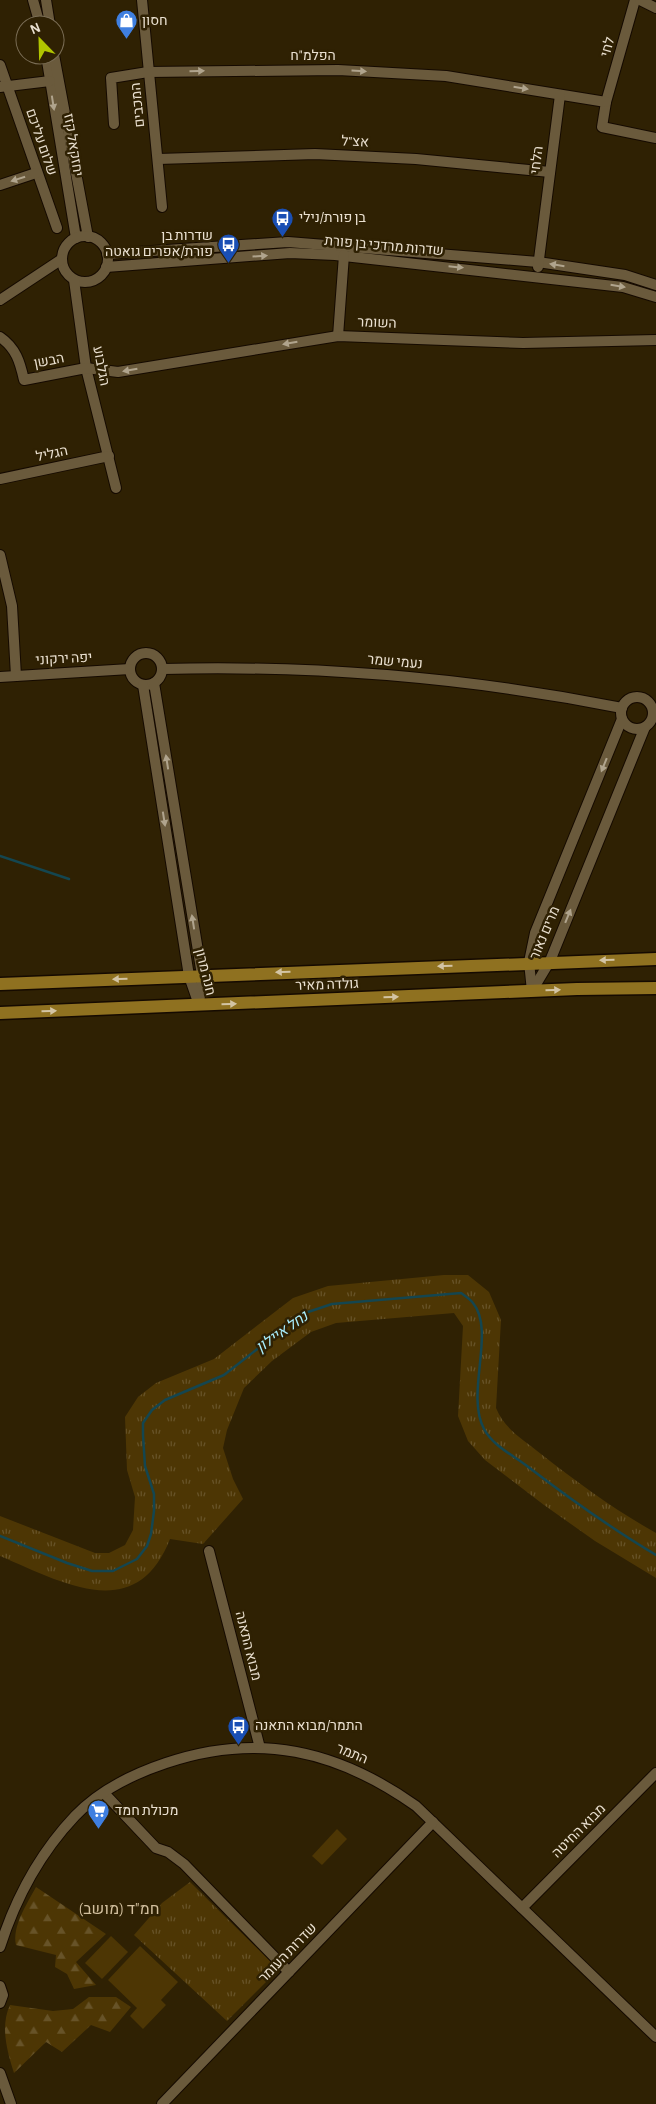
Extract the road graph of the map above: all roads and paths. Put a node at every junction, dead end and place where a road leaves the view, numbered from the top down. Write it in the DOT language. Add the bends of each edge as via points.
graph roads {
  1 [pos="33,0"];
  2 [pos="46,0"];
  3 [pos="142,0"];
  4 [pos="635,0"];
  5 [pos="640,0"];
  6 [pos="656,8"];
  7 [pos="37,15"];
  8 [pos="48,15"];
  9 [pos="0,65"];
  10 [pos="48,65"];
  11 [pos="56,65"];
  12 [pos="148,72"];
  13 [pos="50,81"];
  14 [pos="4,86"];
  15 [pos="560,95"];
  16 [pos="606,102"];
  17 [pos="114,124"];
  18 [pos="656,138"];
  19 [pos="158,159"];
  20 [pos="550,172"];
  21 [pos="36,173"];
  22 [pos="0,185"];
  23 [pos="162,207"];
  24 [pos="57,228"];
  25 [pos="88,237"];
  26 [pos="76,238"];
  27 [pos="107,254"];
  28 [pos="344,255"];
  29 [pos="62,258"];
  30 [pos="538,262"];
  31 [pos="106,268"];
  32 [pos="536,275"];
  33 [pos="74,280"];
  34 [pos="656,285"];
  35 [pos="656,297"];
  36 [pos="0,300"];
  37 [pos="338,336"];
  38 [pos="0,337"];
  39 [pos="656,340"];
  40 [pos="86,368"];
  41 [pos="100,372"];
  42 [pos="109,456"];
  43 [pos="0,479"];
  44 [pos="116,488"];
  45 [pos="1,558"];
  46 [pos="130,669"];
  47 [pos="163,669"];
  48 [pos="16,676"];
  49 [pos="0,677"];
  50 [pos="154,683"];
  51 [pos="143,684"];
  52 [pos="622,708"];
  53 [pos="655,713"];
  54 [pos="622,719"];
  55 [pos="645,727"];
  56 [pos="656,959"];
  57 [pos="529,962"];
  58 [pos="550,962"];
  59 [pos="189,976"];
  60 [pos="202,976"];
  61 [pos="0,984"];
  62 [pos="656,988"];
  63 [pos="532,991"];
  64 [pos="199,1005"];
  65 [pos="0,1013"];
  66 [pos="209,1551"];
  67 [pos="260,1748"];
  68 [pos="656,1774"];
  69 [pos="104,1793"];
  70 [pos="433,1822"];
  71 [pos="522,1908"];
  72 [pos="0,1947"];
  73 [pos="289,1972"];
  74 [pos="1,1986"];
  75 [pos="0,2003"];
  76 [pos="656,2037"];
  77 [pos="0,2073"];
  78 [pos="11,2104"];
  79 [pos="162,2104"];
  1 -- 7 [label="street"];
  2 -- 8 [label="street"];
  3 -- 12 [label="street, המכבים"];
  4 -- 16 [label="street, לחי"];
  5 -- 6 [label="street"];
  9 -- 14 [label="street, שלום עליכם"];
  10 -- 13 [label="street, יחזקאל קזז"];
  11 -- 25 [label="street, יחזקאל קזז"];
  12 -- 15 [label="street, הפלמ\"ח, one-way" via="338,70 446,76"];
  12 -- 17 [label="street, הפלמ\"ח" via="111,78"];
  12 -- 19 [label="street, המכבים"];
  13 -- 14 [label="street"];
  13 -- 26 [label="street, יחזקאל קזז, one-way"];
  14 -- 21 [label="street, שלום עליכם"];
  15 -- 16 [label="street"];
  15 -- 20 [label="street, הלחי"];
  16 -- 18 [label="street, לחי" via="602,127"];
  19 -- 20 [label="street, אצ\"ל" via="315,154 416,159"];
  19 -- 23 [label="street, המכבים"];
  20 -- 30 [label="street, הלחי"];
  21 -- 22 [label="street, one-way"];
  21 -- 24 [label="street, שלום עליכם"];
  25 -- 26 [label="street"];
  25 -- 27 [label="street" via="100,242"];
  26 -- 29 [label="street" via="66,246"];
  27 -- 30 [label="street, שדרות מרדכי בן פורת" via="288,242"];
  27 -- 31 [label="street"];
  31 -- 28 [label="street, שדרות מרדכי בן פורת, one-way" via="290,254"];
  28 -- 32 [label="street, שדרות מרדכי בן פורת, one-way"];
  28 -- 37 [label="street"];
  29 -- 33 [label="street" via="66,273"];
  29 -- 36 [label="street"];
  30 -- 32 [label="street, הלחי"];
  34 -- 30 [label="street, שדרות מרדכי בן פורת, one-way" via="625,275"];
  31 -- 33 [label="street" via="93,281"];
  32 -- 35 [label="street, שדרות מרדכי בן פורת, one-way" via="623,287"];
  33 -- 40 [label="street, הגלבוע"];
  37 -- 39 [label="street, השומר" via="523,343"];
  37 -- 41 [label="street, השומר, one-way" via="118,372"];
  38 -- 40 [label="street, הבשן" via="14,350 24,380"];
  40 -- 41 [label="street, הבשן"];
  40 -- 42 [label="street, הגלבוע"];
  42 -- 43 [label="street, הגליל"];
  42 -- 44 [label="street, הגלבוע"];
  45 -- 48 [label="street" via="12,606"];
  46 -- 47 [label="street" via="135,658 146,652 158,657"];
  46 -- 48 [label="street, יפה ירקוני"];
  46 -- 51 [label="street" via="135,681"];
  47 -- 50 [label="street"];
  47 -- 52 [label="street, נעמי שמר" via="331,671 431,679 560,695"];
  48 -- 49 [label="street, יפה ירקוני"];
  50 -- 51 [label="street"];
  60 -- 50 [label="street, חנה מרון, one-way"];
  51 -- 59 [label="street, חנה מרון, one-way"];
  52 -- 53 [label="street" via="626,701 637,696 649,701"];
  52 -- 54 [label="street"];
  53 -- 55 [label="street"];
  54 -- 55 [label="street" via="631,728"];
  54 -- 57 [label="street, מרים נאור, one-way" via="535,933"];
  58 -- 55 [label="street, מרים נאור, one-way"];
  56 -- 58 [label="main road, גולדה מאיר, one-way"];
  57 -- 58 [label="main road, גולדה מאיר"];
  57 -- 60 [label="main road, גולדה מאיר, one-way"];
  57 -- 63 [label="street, מרים נאור"];
  58 -- 63 [label="street, מרים נאור"];
  59 -- 60 [label="main road, גולדה מאיר"];
  59 -- 61 [label="main road, גולדה מאיר, one-way"];
  59 -- 64 [label="street, חנה מרון"];
  60 -- 64 [label="street, חנה מרון"];
  63 -- 62 [label="main road, גולדה מאיר, one-way"];
  64 -- 63 [label="main road, גולדה מאיר, one-way"];
  65 -- 64 [label="main road, גולדה מאיר, one-way"];
  66 -- 67 [label="street, מבוא התאנה"];
  67 -- 69 [label="street, התמר" via="229,1748 176,1760 136,1775"];
  67 -- 70 [label="street, התמר" via="301,1751 352,1768 396,1791"];
  68 -- 71 [label="street, מבוא החיטה"];
  69 -- 72 [label="street, התמר" via="76,1815 43,1858 17,1904"];
  69 -- 73 [label="street" via="156,1848 184,1864"];
  70 -- 71 [label="street, התמר"];
  70 -- 73 [label="street, שדרות העומר"];
  71 -- 76 [label="street, התמר"];
  73 -- 79 [label="street, שדרות העומר"];
  74 -- 75 [label="street" via="4,1995"];
  77 -- 78 [label="street"];
}
